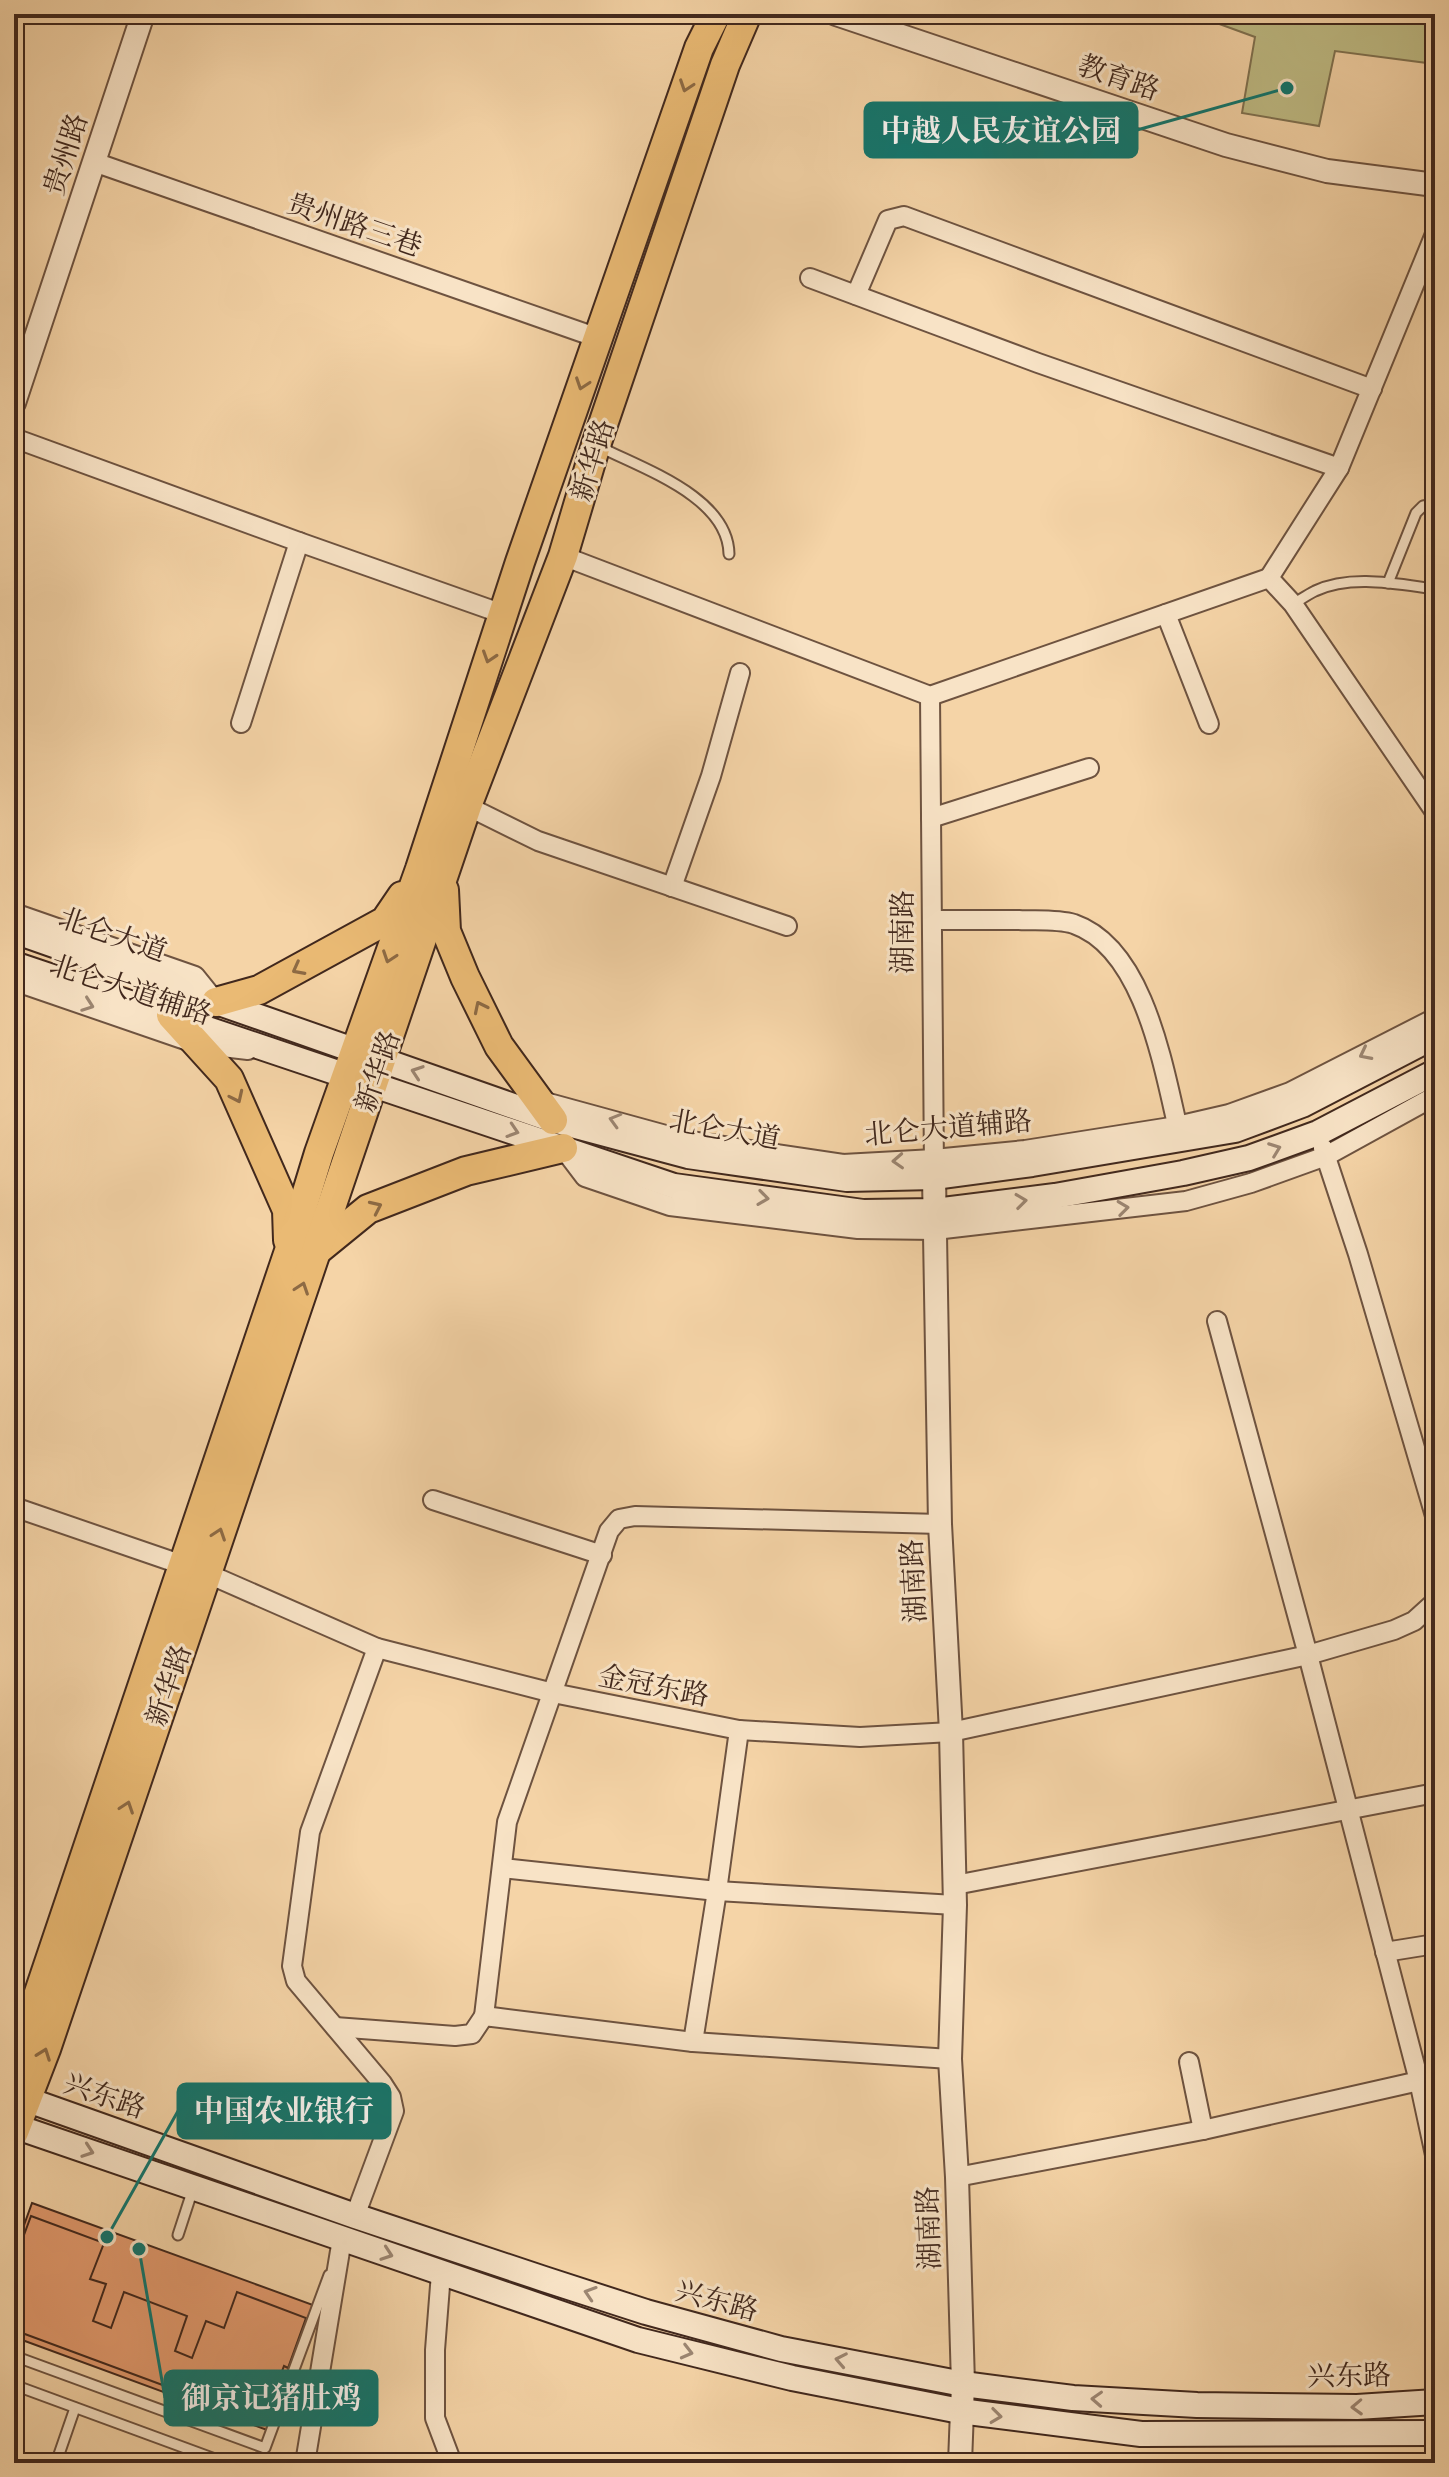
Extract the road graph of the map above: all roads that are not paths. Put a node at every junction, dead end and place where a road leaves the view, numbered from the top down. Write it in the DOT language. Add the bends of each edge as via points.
graph roads {
  1 [pos="143,14"];
  2 [pos="716,14"];
  3 [pos="747,14"];
  4 [pos="836,14"];
  5 [pos="94,162"];
  6 [pos="1435,185"];
  7 [pos="1435,234"];
  8 [pos="810,278"];
  9 [pos="856,295"];
  10 [pos="598,338"];
  11 [pos="17,389"];
  12 [pos="1372,389"];
  13 [pos="14,438"];
  14 [pos="596,445"];
  15 [pos="1339,468"];
  16 [pos="1435,504"];
  17 [pos="299,542"];
  18 [pos="729,554"];
  19 [pos="563,556"];
  20 [pos="1269,578"];
  21 [pos="1388,583"];
  22 [pos="1435,589"];
  23 [pos="1293,604"];
  24 [pos="503,614"];
  25 [pos="1166,614"];
  26 [pos="740,673"];
  27 [pos="930,696"];
  28 [pos="241,723"];
  29 [pos="1209,724"];
  30 [pos="1089,768"];
  31 [pos="467,806"];
  32 [pos="1435,812"];
  33 [pos="931,818"];
  34 [pos="431,872"];
  35 [pos="672,887"];
  36 [pos="14,913"];
  37 [pos="932,920"];
  38 [pos="787,926"];
  39 [pos="14,931"];
  40 [pos="14,964"];
  41 [pos="14,981"];
  42 [pos="216,1002"];
  43 [pos="171,1015"];
  44 [pos="1435,1018"];
  45 [pos="1435,1036"];
  46 [pos="197,1044"];
  47 [pos="279,1054"];
  48 [pos="364,1068"];
  49 [pos="1435,1072"];
  50 [pos="1435,1096"];
  51 [pos="545,1110"];
  52 [pos="1179,1133"];
  53 [pos="1322,1144"];
  54 [pos="563,1148"];
  55 [pos="934,1168"];
  56 [pos="935,1221"];
  57 [pos="301,1252"];
  58 [pos="1217,1321"];
  59 [pos="433,1500"];
  60 [pos="14,1508"];
  61 [pos="1435,1516"];
  62 [pos="940,1524"];
  63 [pos="602,1555"];
  64 [pos="194,1570"];
  65 [pos="1435,1602"];
  66 [pos="377,1648"];
  67 [pos="1308,1655"];
  68 [pos="553,1693"];
  69 [pos="739,1730"];
  70 [pos="951,1732"];
  71 [pos="1435,1793"];
  72 [pos="1347,1809"];
  73 [pos="502,1868"];
  74 [pos="717,1891"];
  75 [pos="955,1895"];
  76 [pos="1435,1944"];
  77 [pos="1385,1952"];
  78 [pos="484,2016"];
  79 [pos="335,2027"];
  80 [pos="693,2042"];
  81 [pos="950,2059"];
  82 [pos="14,2060"];
  83 [pos="1189,2062"];
  84 [pos="1419,2081"];
  85 [pos="20,2097"];
  86 [pos="15,2128"];
  87 [pos="1203,2130"];
  88 [pos="1435,2155"];
  89 [pos="957,2177"];
  90 [pos="193,2188"];
  91 [pos="355,2216"];
  92 [pos="178,2235"];
  93 [pos="342,2239"];
  94 [pos="441,2273"];
  95 [pos="14,2356"];
  96 [pos="963,2384"];
  97 [pos="14,2385"];
  98 [pos="1435,2402"];
  99 [pos="75,2408"];
  100 [pos="960,2411"];
  101 [pos="1435,2433"];
  102 [pos="56,2463"];
  103 [pos="226,2463"];
  104 [pos="305,2463"];
  105 [pos="452,2463"];
  106 [pos="960,2463"];
  1 -- 5 [label="street, 贵州路"];
  2 -- 10 [label="main road, 新华路, one-way" via="699,48"];
  3 -- 14 [label="main road, 新华路"];
  4 -- 6 [label="street, 教育路" via="1226,145 1327,171"];
  5 -- 10 [label="street, 贵州路三巷"];
  5 -- 11 [label="street, 贵州路"];
  7 -- 12 [label="street"];
  8 -- 9 [label="street"];
  9 -- 12 [label="street" via="888,220 904,216"];
  9 -- 15 [label="street"];
  10 -- 24 [label="main road, 新华路, one-way"];
  12 -- 15 [label="street"];
  13 -- 17 [label="street"];
  14 -- 18 [label="lane" via="695,498 717,518 729,538"];
  14 -- 19 [label="main road, 新华路"];
  15 -- 20 [label="street"];
  16 -- 21 [label="lane" via="1416,513"];
  17 -- 24 [label="street"];
  17 -- 28 [label="street"];
  19 -- 27 [label="street"];
  19 -- 31 [label="main road, 新华路"];
  20 -- 23 [label="street"];
  20 -- 25 [label="street"];
  21 -- 22 [label="lane"];
  21 -- 23 [label="lane" via="1334,585"];
  23 -- 32 [label="street"];
  24 -- 34 [label="main road, 新华路, one-way"];
  25 -- 27 [label="street"];
  25 -- 29 [label="street"];
  26 -- 35 [label="street"];
  27 -- 33 [label="street, 湖南路"];
  30 -- 33 [label="street"];
  31 -- 34 [label="main road, 新华路"];
  31 -- 35 [label="street" via="538,841"];
  33 -- 37 [label="street, 湖南路"];
  34 -- 42 [label="main road, one-way" via="385,921 259,990"];
  34 -- 48 [label="main road, 新华路"];
  51 -- 34 [label="main road, one-way" via="499,1046 465,977"];
  35 -- 38 [label="street"];
  36 -- 42 [label="street, 北仑大道辅路" via="195,976"];
  37 -- 52 [label="street" via="1073,924 1115,951 1138,989"];
  37 -- 55 [label="street, 湖南路"];
  39 -- 42 [label="main road, 北仑大道"];
  40 -- 43 [label="main road, 北仑大道"];
  41 -- 46 [label="street, 北仑大道辅路, one-way"];
  42 -- 48 [label="main road, 北仑大道"];
  43 -- 46 [label="main road"];
  43 -- 47 [label="main road, 北仑大道"];
  44 -- 52 [label="street, one-way" via="1290,1092"];
  45 -- 52 [label="main road, 北仑大道" via="1302,1105 1235,1130"];
  46 -- 47 [label="street, 北仑大道辅路"];
  46 -- 57 [label="main road, one-way" via="229,1079"];
  47 -- 48 [label="main road, 北仑大道"];
  51 -- 48 [label="main road, 北仑大道, one-way"];
  48 -- 54 [label="main road, 北仑大道, one-way"];
  48 -- 57 [label="main road, 新华路" via="319,1153"];
  49 -- 53 [label="main road, 北仑大道"];
  50 -- 53 [label="street"];
  55 -- 51 [label="main road, 北仑大道, one-way" via="847,1179 688,1156"];
  52 -- 55 [label="main road, 北仑大道" via="1032,1164"];
  56 -- 53 [label="main road, 北仑大道, one-way"];
  53 -- 61 [label="street"];
  54 -- 56 [label="main road, 北仑大道, one-way" via="674,1186"];
  57 -- 54 [label="main road, one-way" via="368,1209 466,1171"];
  55 -- 56 [label="street, 湖南路"];
  56 -- 62 [label="street, 湖南路"];
  57 -- 64 [label="main road, 新华路"];
  58 -- 67 [label="street"];
  59 -- 63 [label="street"];
  60 -- 64 [label="street, 金冠东路"];
  62 -- 63 [label="street" via="635,1516 619,1519"];
  62 -- 70 [label="street, 湖南路"];
  63 -- 68 [label="street"];
  64 -- 66 [label="street, 金冠东路"];
  64 -- 82 [label="main road, 新华路"];
  85 -- 64 [label="main road, 新华路, one-way" via="46,2049"];
  65 -- 67 [label="street, 金冠东路" via="1394,1630"];
  66 -- 68 [label="street, 金冠东路"];
  66 -- 79 [label="street" via="310,1832 292,1966 296,1981"];
  67 -- 70 [label="street, 金冠东路"];
  67 -- 72 [label="street"];
  68 -- 69 [label="street, 金冠东路"];
  68 -- 73 [label="street" via="507,1822"];
  69 -- 70 [label="street, 金冠东路" via="860,1737"];
  69 -- 74 [label="street"];
  70 -- 75 [label="street, 湖南路"];
  71 -- 72 [label="street"];
  72 -- 75 [label="street"];
  72 -- 77 [label="street"];
  73 -- 74 [label="street"];
  73 -- 78 [label="street"];
  74 -- 75 [label="street"];
  74 -- 80 [label="street"];
  75 -- 81 [label="street, 湖南路"];
  76 -- 77 [label="street"];
  77 -- 84 [label="street"];
  78 -- 79 [label="street" via="472,2034 455,2036"];
  78 -- 80 [label="street"];
  79 -- 91 [label="street" via="382,2083 394,2111"];
  80 -- 81 [label="street"];
  81 -- 89 [label="street, 湖南路"];
  83 -- 87 [label="street"];
  84 -- 87 [label="street"];
  84 -- 88 [label="street"];
  85 -- 86 [label="main road, 新华路"];
  85 -- 91 [label="main road, 兴东路"];
  86 -- 90 [label="main road, 兴东路, one-way"];
  87 -- 89 [label="street"];
  89 -- 96 [label="street, 湖南路"];
  90 -- 92 [label="lane"];
  90 -- 93 [label="main road, 兴东路"];
  96 -- 91 [label="main road, 兴东路, one-way" via="766,2345 646,2312"];
  93 -- 94 [label="main road, 兴东路, one-way"];
  93 -- 95 [label="lane" via="265,2448"];
  93 -- 104 [label="street"];
  94 -- 100 [label="main road, 兴东路, one-way" via="638,2340"];
  94 -- 105 [label="street" via="435,2418"];
  98 -- 96 [label="main road, 兴东路, one-way" via="1357,2407 1197,2405 1073,2398"];
  96 -- 100 [label="street, 湖南路"];
  97 -- 99 [label="lane"];
  99 -- 102 [label="lane"];
  99 -- 103 [label="lane"];
  100 -- 101 [label="main road, 兴东路, one-way" via="1141,2434"];
  100 -- 106 [label="street, 湖南路"];
}
